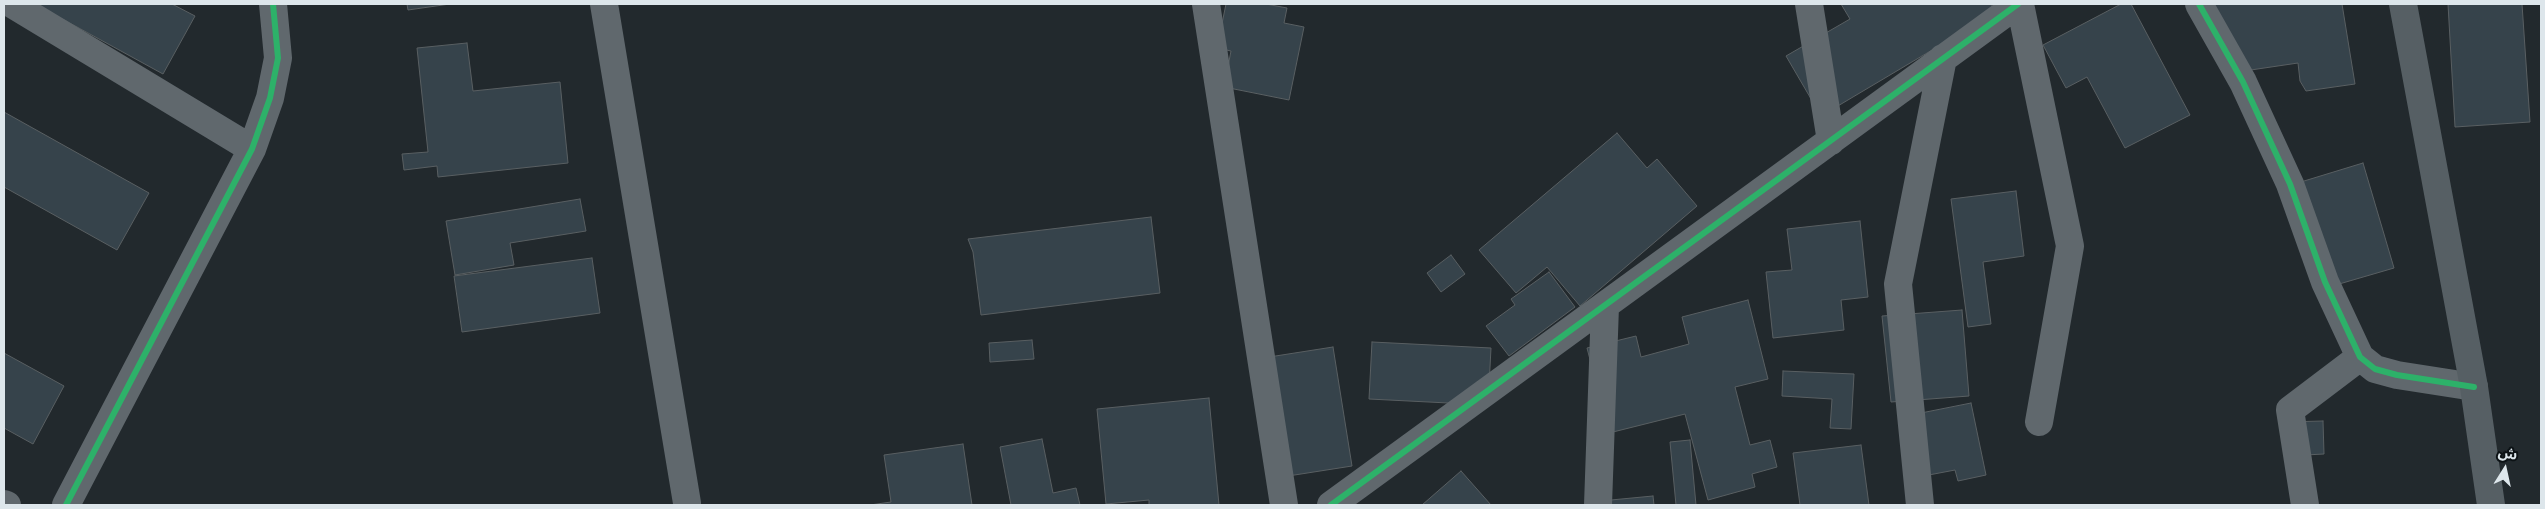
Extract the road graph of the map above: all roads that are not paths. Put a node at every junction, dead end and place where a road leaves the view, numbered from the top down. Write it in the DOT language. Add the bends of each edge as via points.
graph roads {
  1 [pos="12,4"];
  2 [pos="273,4"];
  3 [pos="604,4"];
  4 [pos="1206,4"];
  5 [pos="1809,4"];
  6 [pos="2019,4"];
  7 [pos="2199,4"];
  8 [pos="2403,4"];
  9 [pos="1943,58"];
  10 [pos="1830,141"];
  11 [pos="252,149"];
  12 [pos="1605,306"];
  13 [pos="2360,357"];
  14 [pos="2474,387"];
  15 [pos="2039,422"];
  16 [pos="686,504"];
  17 [pos="66,505"];
  18 [pos="1284,505"];
  19 [pos="1331,505"];
  20 [pos="1598,505"];
  21 [pos="1920,505"];
  22 [pos="2305,505"];
  23 [pos="2491,505"];
  1 -- 11 [label="street"];
  2 -- 11 [label="street" via="278,58 270,98"];
  3 -- 16 [label="street"];
  4 -- 18 [label="street"];
  5 -- 10 [label="street"];
  6 -- 9 [label="street"];
  6 -- 15 [label="street" via="2070,246"];
  7 -- 13 [label="street" via="2243,82 2290,184 2325,282"];
  8 -- 14 [label="main road"];
  9 -- 10 [label="street"];
  9 -- 21 [label="street" via="1898,284"];
  10 -- 12 [label="street"];
  11 -- 17 [label="street"];
  12 -- 19 [label="street"];
  12 -- 20 [label="street"];
  13 -- 14 [label="street" via="2375,369 2397,376"];
  13 -- 22 [label="street" via="2290,410"];
  14 -- 23 [label="main road"];
}
